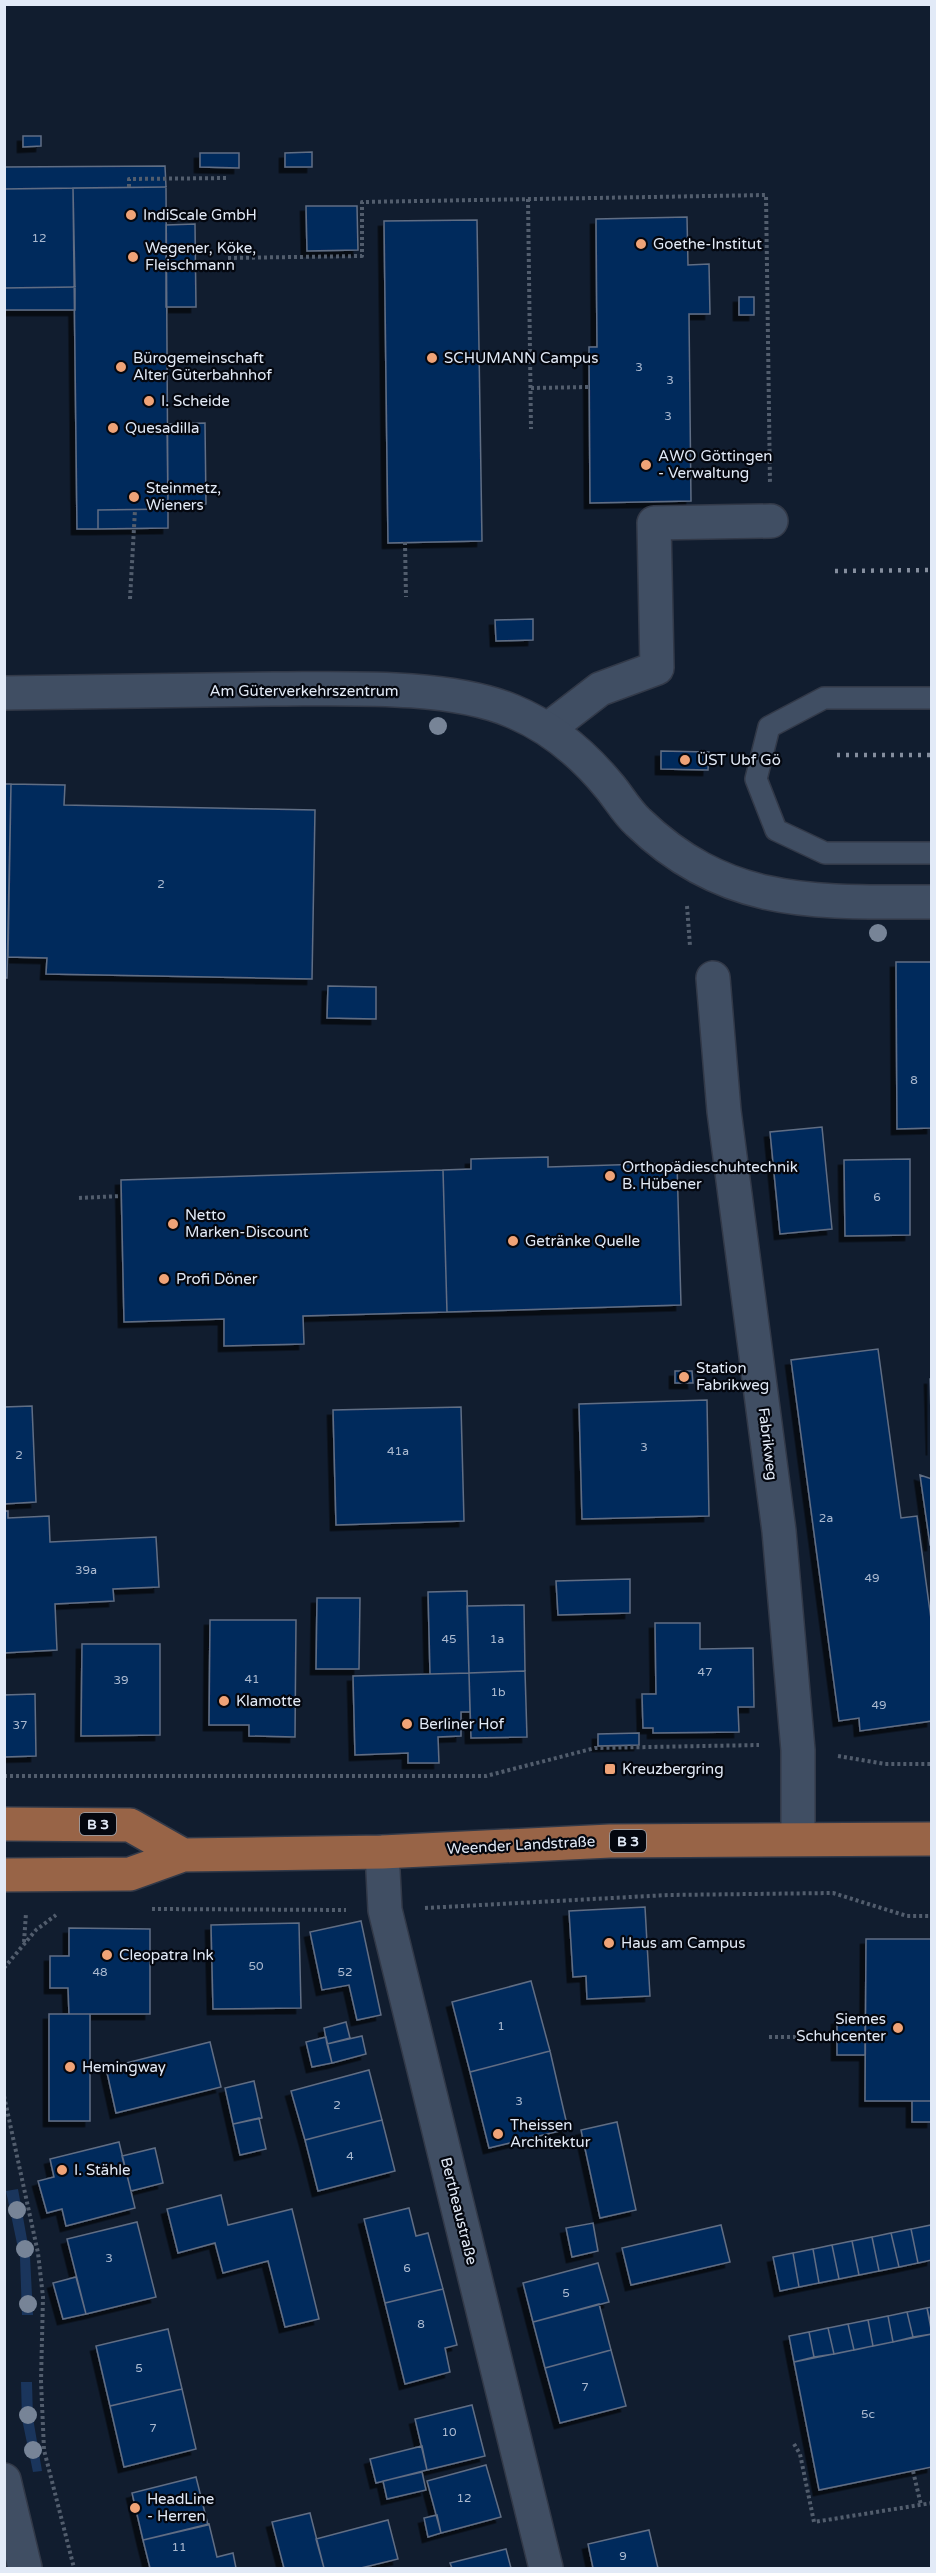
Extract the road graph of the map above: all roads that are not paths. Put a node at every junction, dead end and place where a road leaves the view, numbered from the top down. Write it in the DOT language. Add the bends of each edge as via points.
graph roads {
  1 [pos="771,521"];
  2 [pos="4,693"];
  3 [pos="932,698"];
  4 [pos="548,729"];
  5 [pos="932,853"];
  6 [pos="932,902"];
  7 [pos="713,978"];
  8 [pos="4,1824"];
  9 [pos="798,1839"];
  10 [pos="932,1839"];
  11 [pos="382,1852"];
  12 [pos="183,1855"];
  13 [pos="4,1875"];
  14 [pos="5,2486"];
  15 [pos="25,2568"];
  16 [pos="546,2568"];
  1 -- 4 [label="street" via="654,523 657,668 600,689"];
  2 -- 4 [label="street, Am Güterverkehrszentrum" via="345,688 409,692 477,700 512,711"];
  3 -- 5 [label="lane" via="824,699 769,727 756,779 776,830 825,853"];
  4 -- 6 [label="street, Am Güterverkehrszentrum" via="583,757 636,821 701,871 788,897"];
  7 -- 9 [label="street, Fabrikweg" via="724,1111 779,1531 798,1750"];
  8 -- 12 [label="main road, B 3" via="130,1825"];
  9 -- 10 [label="main road, Weender Landstraße / B 3"];
  9 -- 11 [label="main road, Weender Landstraße / B 3" via="599,1841"];
  11 -- 12 [label="main road, Weender Landstraße / B 3"];
  11 -- 16 [label="street, Bertheaustraße" via="385,1910"];
  12 -- 13 [label="main road, Weender Landstraße / B 3" via="130,1874"];
  14 -- 15 [label="street"];
}
